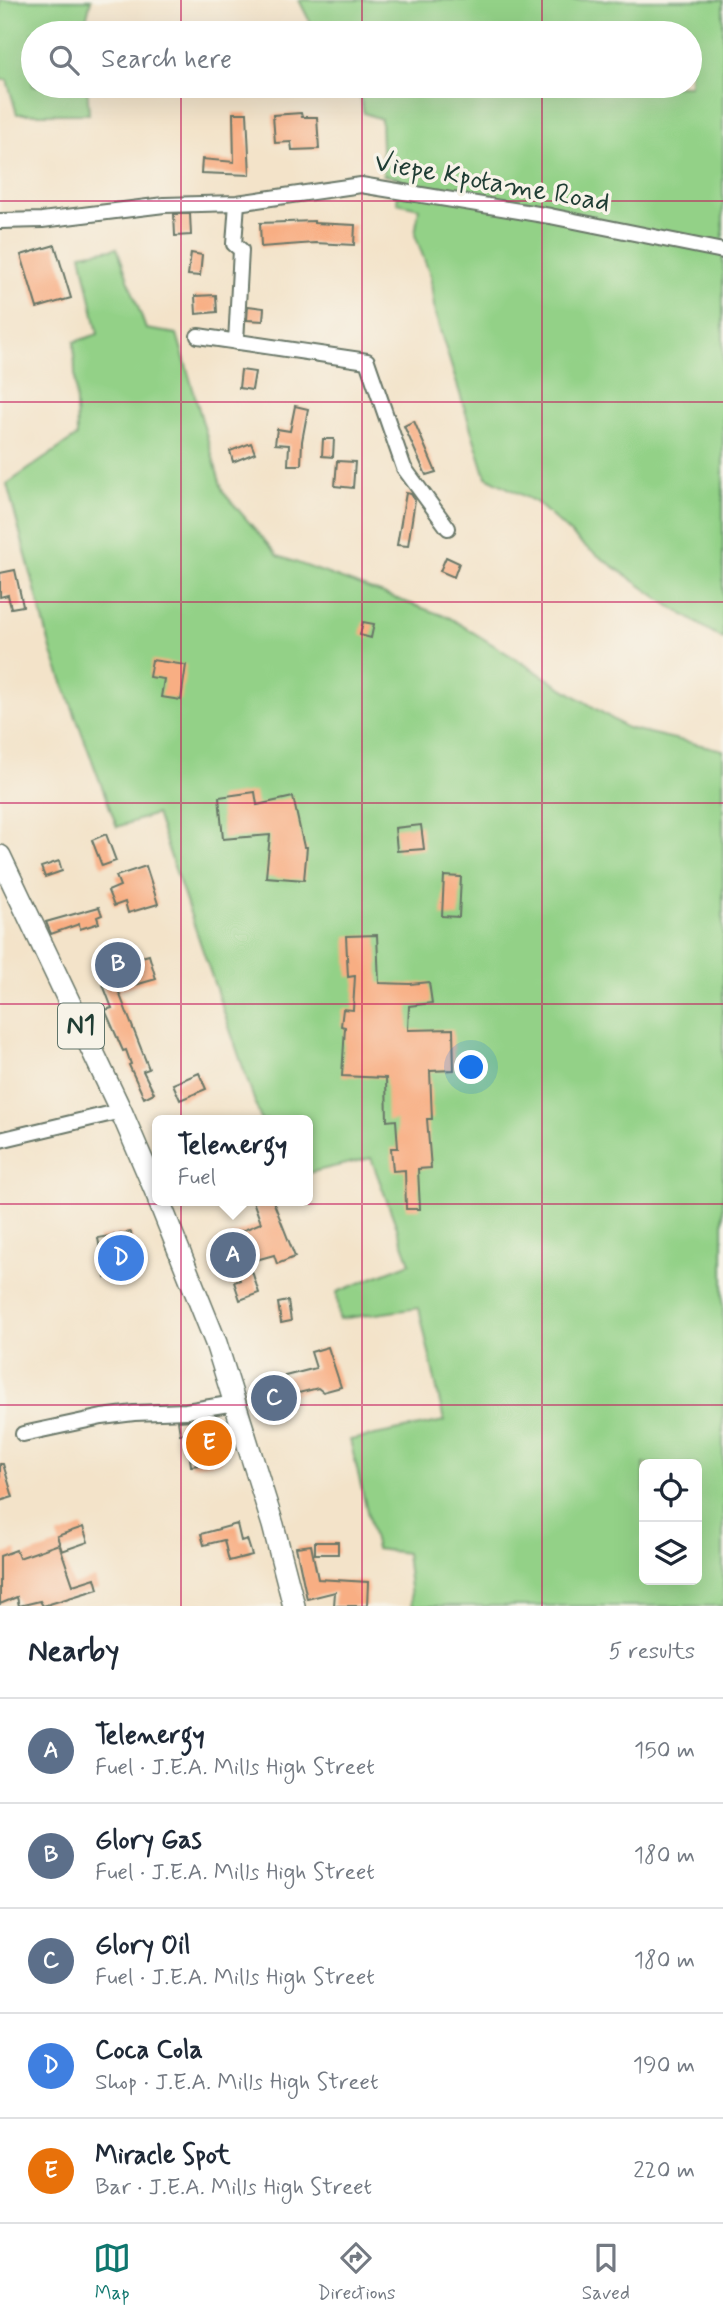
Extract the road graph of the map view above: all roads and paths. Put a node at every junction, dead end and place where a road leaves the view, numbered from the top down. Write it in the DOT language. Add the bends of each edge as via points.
graph roads {
  1 [pos="237,203"];
  2 [pos="0,221"];
  3 [pos="723,251"];
  4 [pos="198,336"];
  5 [pos="236,342"];
  6 [pos="448,528"];
  7 [pos="0,856"];
  8 [pos="121,1111"];
  9 [pos="0,1140"];
  10 [pos="152,1185"];
  11 [pos="161,1206"];
  12 [pos="235,1403"];
  13 [pos="23,1434"];
  14 [pos="294,1606"];
  1 -- 2 [label="street, Viepe Kpotame Road" via="164,205"];
  1 -- 3 [label="street, Viepe Kpotame Road" via="361,185"];
  1 -- 5 [label="street" via="234,244 241,250"];
  4 -- 5 [label="street"];
  5 -- 6 [label="street" via="367,361 404,468"];
  7 -- 8 [label="highway, N1"];
  8 -- 9 [label="street"];
  8 -- 10 [label="highway, N1"];
  11 -- 12 [label="highway, N1"];
  12 -- 13 [label="street" via="134,1413"];
  12 -- 14 [label="highway, N1"];
}
